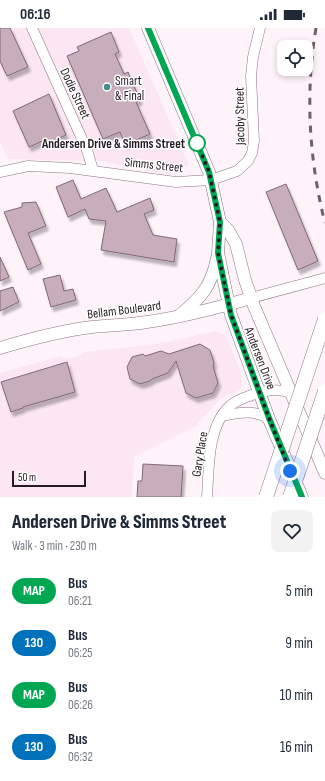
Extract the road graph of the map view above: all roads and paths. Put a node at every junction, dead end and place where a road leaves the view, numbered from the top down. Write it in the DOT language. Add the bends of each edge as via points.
graph roads {
  1 [pos="32,28"];
  2 [pos="148,28"];
  3 [pos="260,28"];
  4 [pos="93,170"];
  5 [pos="0,172"];
  6 [pos="211,180"];
  7 [pos="220,222"];
  8 [pos="218,253"];
  9 [pos="325,278"];
  10 [pos="251,298"];
  11 [pos="228,305"];
  12 [pos="178,316"];
  13 [pos="325,319"];
  14 [pos="0,348"];
  15 [pos="325,391"];
  16 [pos="259,392"];
  17 [pos="291,393"];
  18 [pos="222,416"];
  19 [pos="269,418"];
  20 [pos="325,472"];
  21 [pos="207,497"];
  22 [pos="266,497"];
  23 [pos="290,497"];
  24 [pos="302,497"];
  1 -- 4 [label="street, Dodie Street" via="87,150"];
  2 -- 6 [label="main road, Andersen Drive"];
  3 -- 6 [label="street, Jacoby Street" via="252,57 252,154 243,167"];
  4 -- 5 [label="street, Simms Street" via="28,166"];
  4 -- 6 [label="street, Simms Street" via="176,182"];
  6 -- 7 [label="main road, Andersen Drive"];
  7 -- 8 [label="main road, Andersen Drive"];
  7 -- 10 [label="main road, Andersen Drive" via="236,244"];
  8 -- 11 [label="main road, Andersen Drive"];
  8 -- 12 [label="main road" via="213,277 206,289"];
  9 -- 10 [label="street"];
  10 -- 11 [label="main road, Bellam Boulevard"];
  10 -- 17 [label="main road, Andersen Drive"];
  11 -- 12 [label="main road, Bellam Boulevard"];
  11 -- 16 [label="main road, Andersen Drive"];
  12 -- 14 [label="main road, Bellam Boulevard" via="64,331"];
  13 -- 22 [label="highway, bridge"];
  15 -- 23 [label="highway, bridge"];
  16 -- 17 [label="street, Gary Place" via="279,389"];
  16 -- 18 [label="street, Gary Place" via="230,405"];
  16 -- 19 [label="main road, Andersen Drive"];
  17 -- 20 [label="main road, Andersen Drive"];
  18 -- 19 [label="street" via="253,412"];
  18 -- 21 [label="street, Gary Place" via="213,436"];
  19 -- 24 [label="main road, Andersen Drive"];
}
